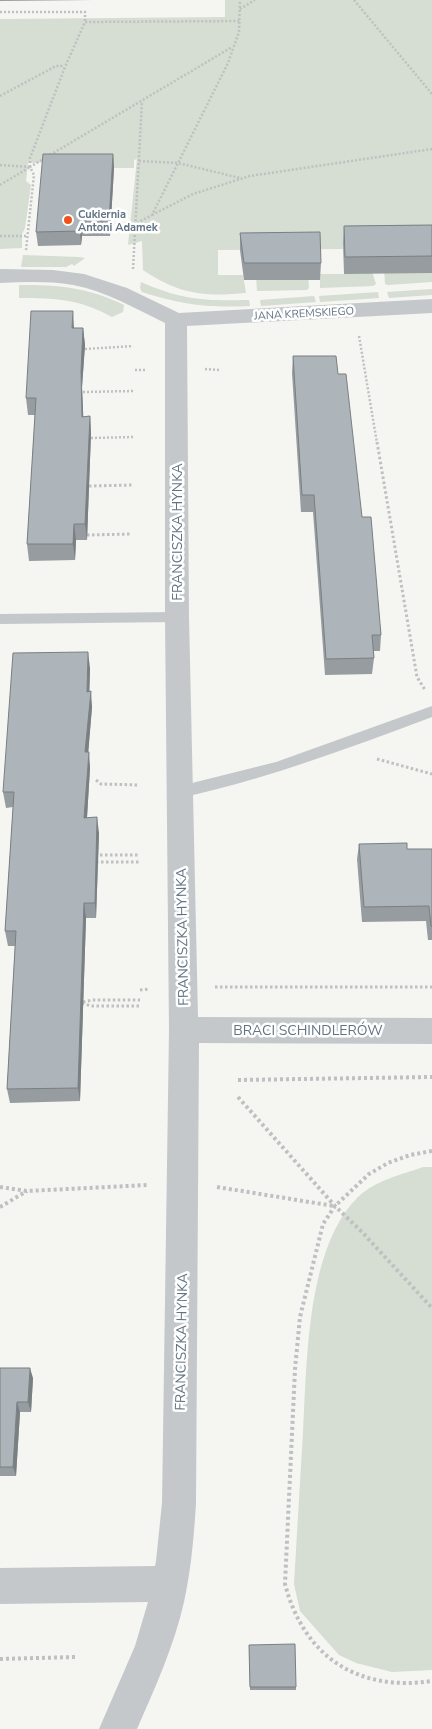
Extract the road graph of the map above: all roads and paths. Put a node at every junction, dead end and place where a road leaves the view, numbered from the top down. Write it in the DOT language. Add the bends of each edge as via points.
graph roads {
  1 [pos="240,0"];
  2 [pos="255,0"];
  3 [pos="354,0"];
  4 [pos="240,9"];
  5 [pos="0,12"];
  6 [pos="240,21"];
  7 [pos="85,22"];
  8 [pos="232,47"];
  9 [pos="65,66"];
  10 [pos="432,94"];
  11 [pos="0,96"];
  12 [pos="142,100"];
  13 [pos="432,149"];
  14 [pos="140,161"];
  15 [pos="178,164"];
  16 [pos="0,165"];
  17 [pos="30,167"];
  18 [pos="241,178"];
  19 [pos="0,185"];
  20 [pos="152,215"];
  21 [pos="137,223"];
  22 [pos="0,236"];
  23 [pos="27,236"];
  24 [pos="133,249"];
  25 [pos="26,252"];
  26 [pos="0,276"];
  27 [pos="432,306"];
  28 [pos="176,320"];
  29 [pos="358,330"];
  30 [pos="133,346"];
  31 [pos="84,349"];
  32 [pos="134,391"];
  33 [pos="83,392"];
  34 [pos="133,437"];
  35 [pos="91,438"];
  36 [pos="132,485"];
  37 [pos="89,486"];
  38 [pos="131,534"];
  39 [pos="88,535"];
  40 [pos="177,617"];
  41 [pos="0,619"];
  42 [pos="427,693"];
  43 [pos="432,711"];
  44 [pos="334,747"];
  45 [pos="432,774"];
  46 [pos="96,780"];
  47 [pos="139,785"];
  48 [pos="180,792"];
  49 [pos="89,855"];
  50 [pos="139,855"];
  51 [pos="90,862"];
  52 [pos="139,862"];
  53 [pos="432,987"];
  54 [pos="183,988"];
  55 [pos="140,990"];
  56 [pos="140,1000"];
  57 [pos="140,1006"];
  58 [pos="184,1030"];
  59 [pos="432,1031"];
  60 [pos="432,1077"];
  61 [pos="238,1080"];
  62 [pos="238,1097"];
  63 [pos="432,1151"];
  64 [pos="156,1185"];
  65 [pos="211,1186"];
  66 [pos="0,1187"];
  67 [pos="27,1191"];
  68 [pos="335,1206"];
  69 [pos="0,1207"];
  70 [pos="432,1308"];
  71 [pos="170,1584"];
  72 [pos="0,1586"];
  73 [pos="75,1657"];
  74 [pos="0,1659"];
  75 [pos="432,1681"];
  76 [pos="118,1729"];
  1 -- 4 [label="path"];
  2 -- 4 [label="path"];
  3 -- 10 [label="path"];
  4 -- 6 [label="path"];
  5 -- 7 [label="path" via="85,12"];
  6 -- 7 [label="path"];
  6 -- 8 [label="path"];
  7 -- 9 [label="path"];
  8 -- 12 [label="path"];
  8 -- 15 [label="path" via="228,63"];
  9 -- 11 [label="path" via="56,66"];
  9 -- 17 [label="path" via="30,158"];
  12 -- 14 [label="path"];
  12 -- 17 [label="path"];
  13 -- 18 [label="path"];
  14 -- 15 [label="path"];
  14 -- 21 [label="path"];
  15 -- 18 [label="path"];
  15 -- 20 [label="path"];
  16 -- 17 [label="path"];
  17 -- 19 [label="path"];
  17 -- 23 [label="path" via="34,175"];
  18 -- 20 [label="path" via="193,194"];
  20 -- 21 [label="path"];
  21 -- 24 [label="path"];
  22 -- 23 [label="path"];
  23 -- 25 [label="path"];
  26 -- 28 [label="street" via="84,281 108,288"];
  27 -- 28 [label="street, JANA KREMSKIEGO"];
  28 -- 40 [label="street, FRANCISZKA HYNKA"];
  29 -- 42 [label="path" via="417,678"];
  30 -- 31 [label="path"];
  32 -- 33 [label="path"];
  34 -- 35 [label="path"];
  36 -- 37 [label="path"];
  38 -- 39 [label="path"];
  40 -- 41 [label="lane"];
  40 -- 48 [label="street, FRANCISZKA HYNKA"];
  43 -- 44 [label="lane"];
  44 -- 45 [label="path"];
  44 -- 48 [label="lane" via="229,783"];
  46 -- 47 [label="path" via="101,784"];
  48 -- 54 [label="street, FRANCISZKA HYNKA"];
  49 -- 50 [label="path"];
  51 -- 52 [label="path"];
  53 -- 54 [label="path"];
  54 -- 55 [label="path"];
  54 -- 58 [label="street, FRANCISZKA HYNKA"];
  56 -- 57 [label="path" via="82,1003 91,1006"];
  58 -- 59 [label="street, BRACI SCHINDLERÓW"];
  58 -- 71 [label="street, FRANCISZKA HYNKA" via="179,1503"];
  60 -- 61 [label="path"];
  62 -- 68 [label="path"];
  63 -- 68 [label="path" via="388,1163 369,1174"];
  64 -- 67 [label="path"];
  65 -- 68 [label="path"];
  66 -- 67 [label="path"];
  67 -- 69 [label="path"];
  68 -- 70 [label="path"];
  68 -- 75 [label="path" via="323,1224 300,1317 285,1584 287,1602 296,1620 320,1650 359,1675 383,1683"];
  71 -- 72 [label="street"];
  71 -- 76 [label="street, FRANCISZKA HYNKA" via="150,1653"];
  73 -- 74 [label="path"];
}
